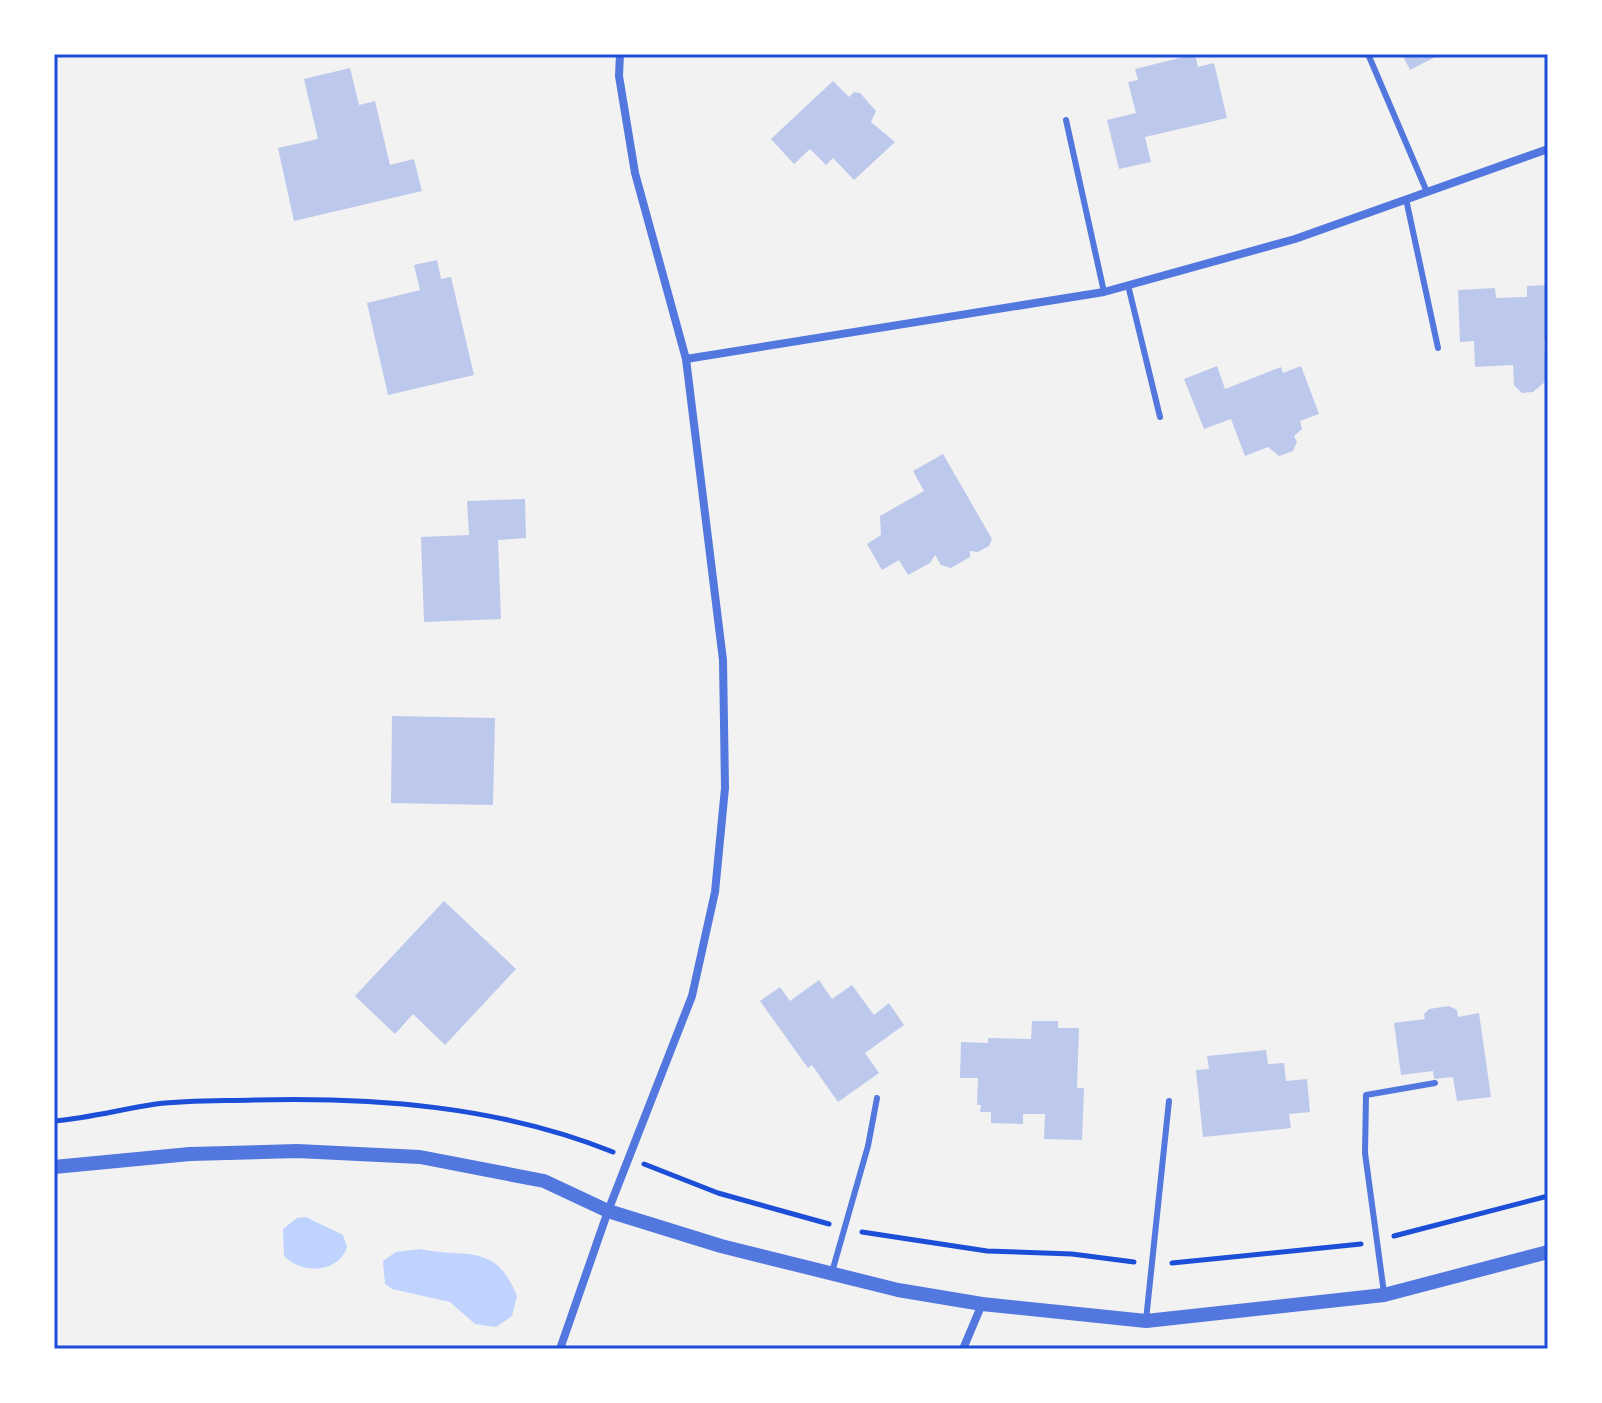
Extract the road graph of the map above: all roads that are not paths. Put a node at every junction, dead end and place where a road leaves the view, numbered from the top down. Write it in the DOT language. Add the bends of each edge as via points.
graph roads {
  1 [pos="620,54"];
  2 [pos="1368,54"];
  3 [pos="1066,120"];
  4 [pos="1548,149"];
  5 [pos="1427,192"];
  6 [pos="1406,199"];
  7 [pos="1128,285"];
  8 [pos="1104,292"];
  9 [pos="1438,348"];
  10 [pos="686,359"];
  11 [pos="1160,417"];
  12 [pos="1435,1083"];
  13 [pos="877,1098"];
  14 [pos="1169,1101"];
  15 [pos="54,1167"];
  16 [pos="608,1211"];
  17 [pos="1548,1252"];
  18 [pos="831,1273"];
  19 [pos="1384,1295"];
  20 [pos="982,1304"];
  21 [pos="1146,1321"];
  22 [pos="560,1349"];
  23 [pos="963,1349"];
  1 -- 10 [label="street" via="635,173"];
  2 -- 5 [label="lane"];
  3 -- 8 [label="lane"];
  4 -- 5 [label="street"];
  5 -- 6 [label="street"];
  6 -- 7 [label="street" via="1295,239"];
  6 -- 9 [label="lane"];
  7 -- 8 [label="street"];
  7 -- 11 [label="lane"];
  8 -- 10 [label="street"];
  10 -- 16 [label="street" via="723,660 725,788 715,892 692,996"];
  12 -- 19 [label="lane" via="1366,1095 1365,1153"];
  13 -- 18 [label="lane"];
  14 -- 21 [label="lane"];
  15 -- 16 [label="street" via="190,1154 297,1151 420,1157 544,1181"];
  16 -- 18 [label="street"];
  16 -- 22 [label="street"];
  17 -- 19 [label="street"];
  18 -- 20 [label="street"];
  19 -- 21 [label="street"];
  20 -- 21 [label="street"];
  20 -- 23 [label="street"];
}
